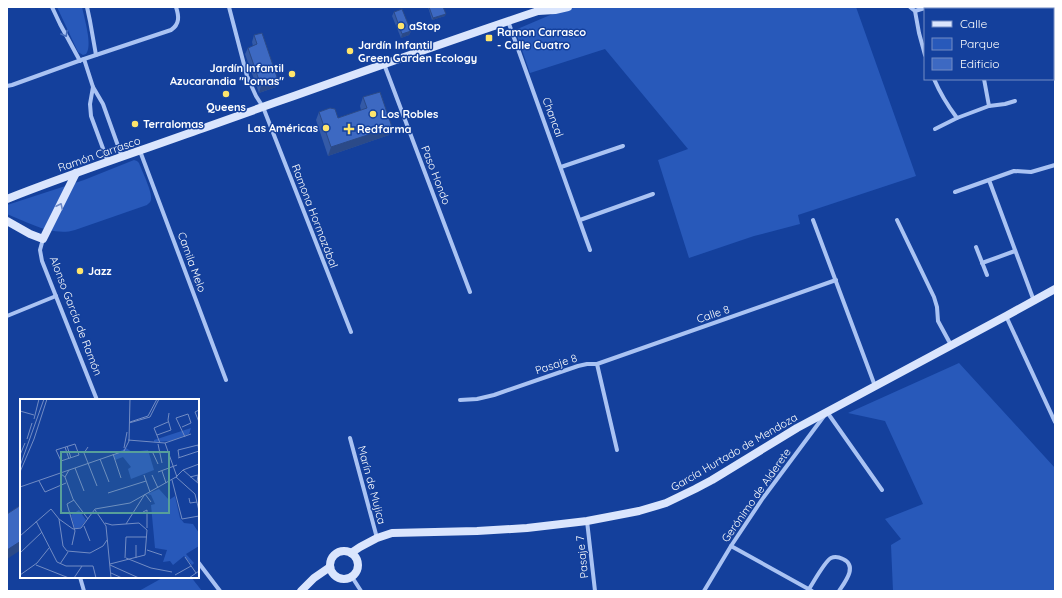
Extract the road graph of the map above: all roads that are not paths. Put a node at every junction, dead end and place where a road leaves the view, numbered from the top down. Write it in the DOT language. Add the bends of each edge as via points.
graph roads {
  1 [pos="52,7"];
  2 [pos="87,7"];
  3 [pos="176,7"];
  4 [pos="229,7"];
  5 [pos="568,7"];
  6 [pos="910,7"];
  7 [pos="924,8"];
  8 [pos="540,9"];
  9 [pos="915,11"];
  10 [pos="508,21"];
  11 [pos="924,51"];
  12 [pos="96,55"];
  13 [pos="82,60"];
  14 [pos="384,64"];
  15 [pos="934,80"];
  16 [pos="984,80"];
  17 [pos="7,86"];
  18 [pos="93,87"];
  19 [pos="1015,100"];
  20 [pos="988,106"];
  21 [pos="263,107"];
  22 [pos="957,118"];
  23 [pos="935,129"];
  24 [pos="623,146"];
  25 [pos="140,151"];
  26 [pos="122,157"];
  27 [pos="108,162"];
  28 [pos="1055,165"];
  29 [pos="561,167"];
  30 [pos="76,173"];
  31 [pos="989,180"];
  32 [pos="955,192"];
  33 [pos="653,194"];
  34 [pos="7,198"];
  35 [pos="580,220"];
  36 [pos="813,220"];
  37 [pos="897,220"];
  38 [pos="7,221"];
  39 [pos="43,239"];
  40 [pos="976,247"];
  41 [pos="590,250"];
  42 [pos="1015,251"];
  43 [pos="982,263"];
  44 [pos="987,275"];
  45 [pos="836,280"];
  46 [pos="1055,289"];
  47 [pos="470,292"];
  48 [pos="56,296"];
  49 [pos="1034,301"];
  50 [pos="7,316"];
  51 [pos="1006,316"];
  52 [pos="351,332"];
  53 [pos="951,346"];
  54 [pos="597,364"];
  55 [pos="226,380"];
  56 [pos="875,386"];
  57 [pos="97,399"];
  58 [pos="460,400"];
  59 [pos="827,412"];
  60 [pos="1055,422"];
  61 [pos="350,438"];
  62 [pos="617,450"];
  63 [pos="882,490"];
  64 [pos="587,521"];
  65 [pos="377,538"];
  66 [pos="731,546"];
  67 [pos="351,553"];
  68 [pos="199,563"];
  69 [pos="330,567"];
  70 [pos="352,577"];
  71 [pos="80,578"];
  72 [pos="811,590"];
  73 [pos="84,591"];
  74 [pos="220,591"];
  75 [pos="301,591"];
  76 [pos="361,591"];
  77 [pos="595,591"];
  78 [pos="704,591"];
  79 [pos="839,591"];
  1 -- 13 [label="street, one-way"];
  2 -- 12 [label="street"];
  3 -- 12 [label="street" via="179,20 174,28"];
  4 -- 21 [label="street, Ramona Hormazábal" via="247,76"];
  5 -- 8 [label="street, Ramón Carrasco" via="555,10"];
  6 -- 9 [label="street"];
  7 -- 9 [label="street"];
  8 -- 10 [label="street, Ramón Carrasco"];
  9 -- 11 [label="street"];
  10 -- 14 [label="street, Ramón Carrasco"];
  10 -- 29 [label="street, Chancal"];
  12 -- 13 [label="street"];
  13 -- 17 [label="street"];
  13 -- 18 [label="street"];
  14 -- 21 [label="street, Ramón Carrasco"];
  14 -- 47 [label="street, Paso Hondo"];
  15 -- 22 [label="street"];
  16 -- 20 [label="street"];
  18 -- 26 [label="street" via="103,104"];
  18 -- 27 [label="street" via="91,116"];
  19 -- 20 [label="street"];
  20 -- 22 [label="street"];
  21 -- 25 [label="street, Ramón Carrasco"];
  21 -- 52 [label="street, Ramona Hormazábal"];
  22 -- 23 [label="street"];
  24 -- 29 [label="street"];
  25 -- 26 [label="street, Ramón Carrasco"];
  25 -- 55 [label="street, Camila Melo"];
  26 -- 27 [label="street, Ramón Carrasco"];
  27 -- 30 [label="street, Ramón Carrasco"];
  28 -- 31 [label="street" via="1032,172 1014,171"];
  29 -- 35 [label="street, Chancal"];
  30 -- 34 [label="street, Ramón Carrasco"];
  39 -- 30 [label="street, Alonso García de Ramón, one-way"];
  31 -- 32 [label="street"];
  31 -- 42 [label="street"];
  33 -- 35 [label="street"];
  35 -- 41 [label="street, Chancal"];
  36 -- 45 [label="street"];
  37 -- 53 [label="street" via="934,297 938,321"];
  38 -- 39 [label="street"];
  39 -- 48 [label="street, Alonso García de Ramón" via="40,256"];
  40 -- 43 [label="street"];
  42 -- 43 [label="street"];
  42 -- 49 [label="street"];
  43 -- 44 [label="street"];
  45 -- 54 [label="street, Calle 8"];
  45 -- 56 [label="street"];
  46 -- 49 [label="street, García Hurtado de Mendoza"];
  48 -- 50 [label="street"];
  48 -- 57 [label="street, Alonso García de Ramón"];
  49 -- 51 [label="street, García Hurtado de Mendoza"];
  51 -- 53 [label="street, García Hurtado de Mendoza"];
  51 -- 60 [label="street"];
  53 -- 56 [label="street, García Hurtado de Mendoza"];
  54 -- 58 [label="street, Pasaje 8" via="578,366 494,395"];
  54 -- 62 [label="street"];
  56 -- 59 [label="street, García Hurtado de Mendoza"];
  59 -- 63 [label="street"];
  59 -- 64 [label="street, García Hurtado de Mendoza" via="678,498 653,508"];
  59 -- 66 [label="street, Gerónimo de Alderete"];
  61 -- 65 [label="street, Marín de Mujica"];
  64 -- 65 [label="street, García Hurtado de Mendoza" via="513,528 392,534"];
  64 -- 77 [label="street, Pasaje 7"];
  65 -- 67 [label="street, García Hurtado de Mendoza"];
  66 -- 72 [label="street"];
  66 -- 78 [label="street, Gerónimo de Alderete"];
  67 -- 69 [label="street" via="344,551 336,554 331,560"];
  67 -- 70 [label="street" via="358,563 357,571"];
  68 -- 74 [label="street"];
  69 -- 70 [label="street" via="336,577 344,580"];
  69 -- 75 [label="street"];
  70 -- 76 [label="street"];
  71 -- 73 [label="street"];
  72 -- 79 [label="street" via="827,561 836,557 848,562 850,568"];
}
